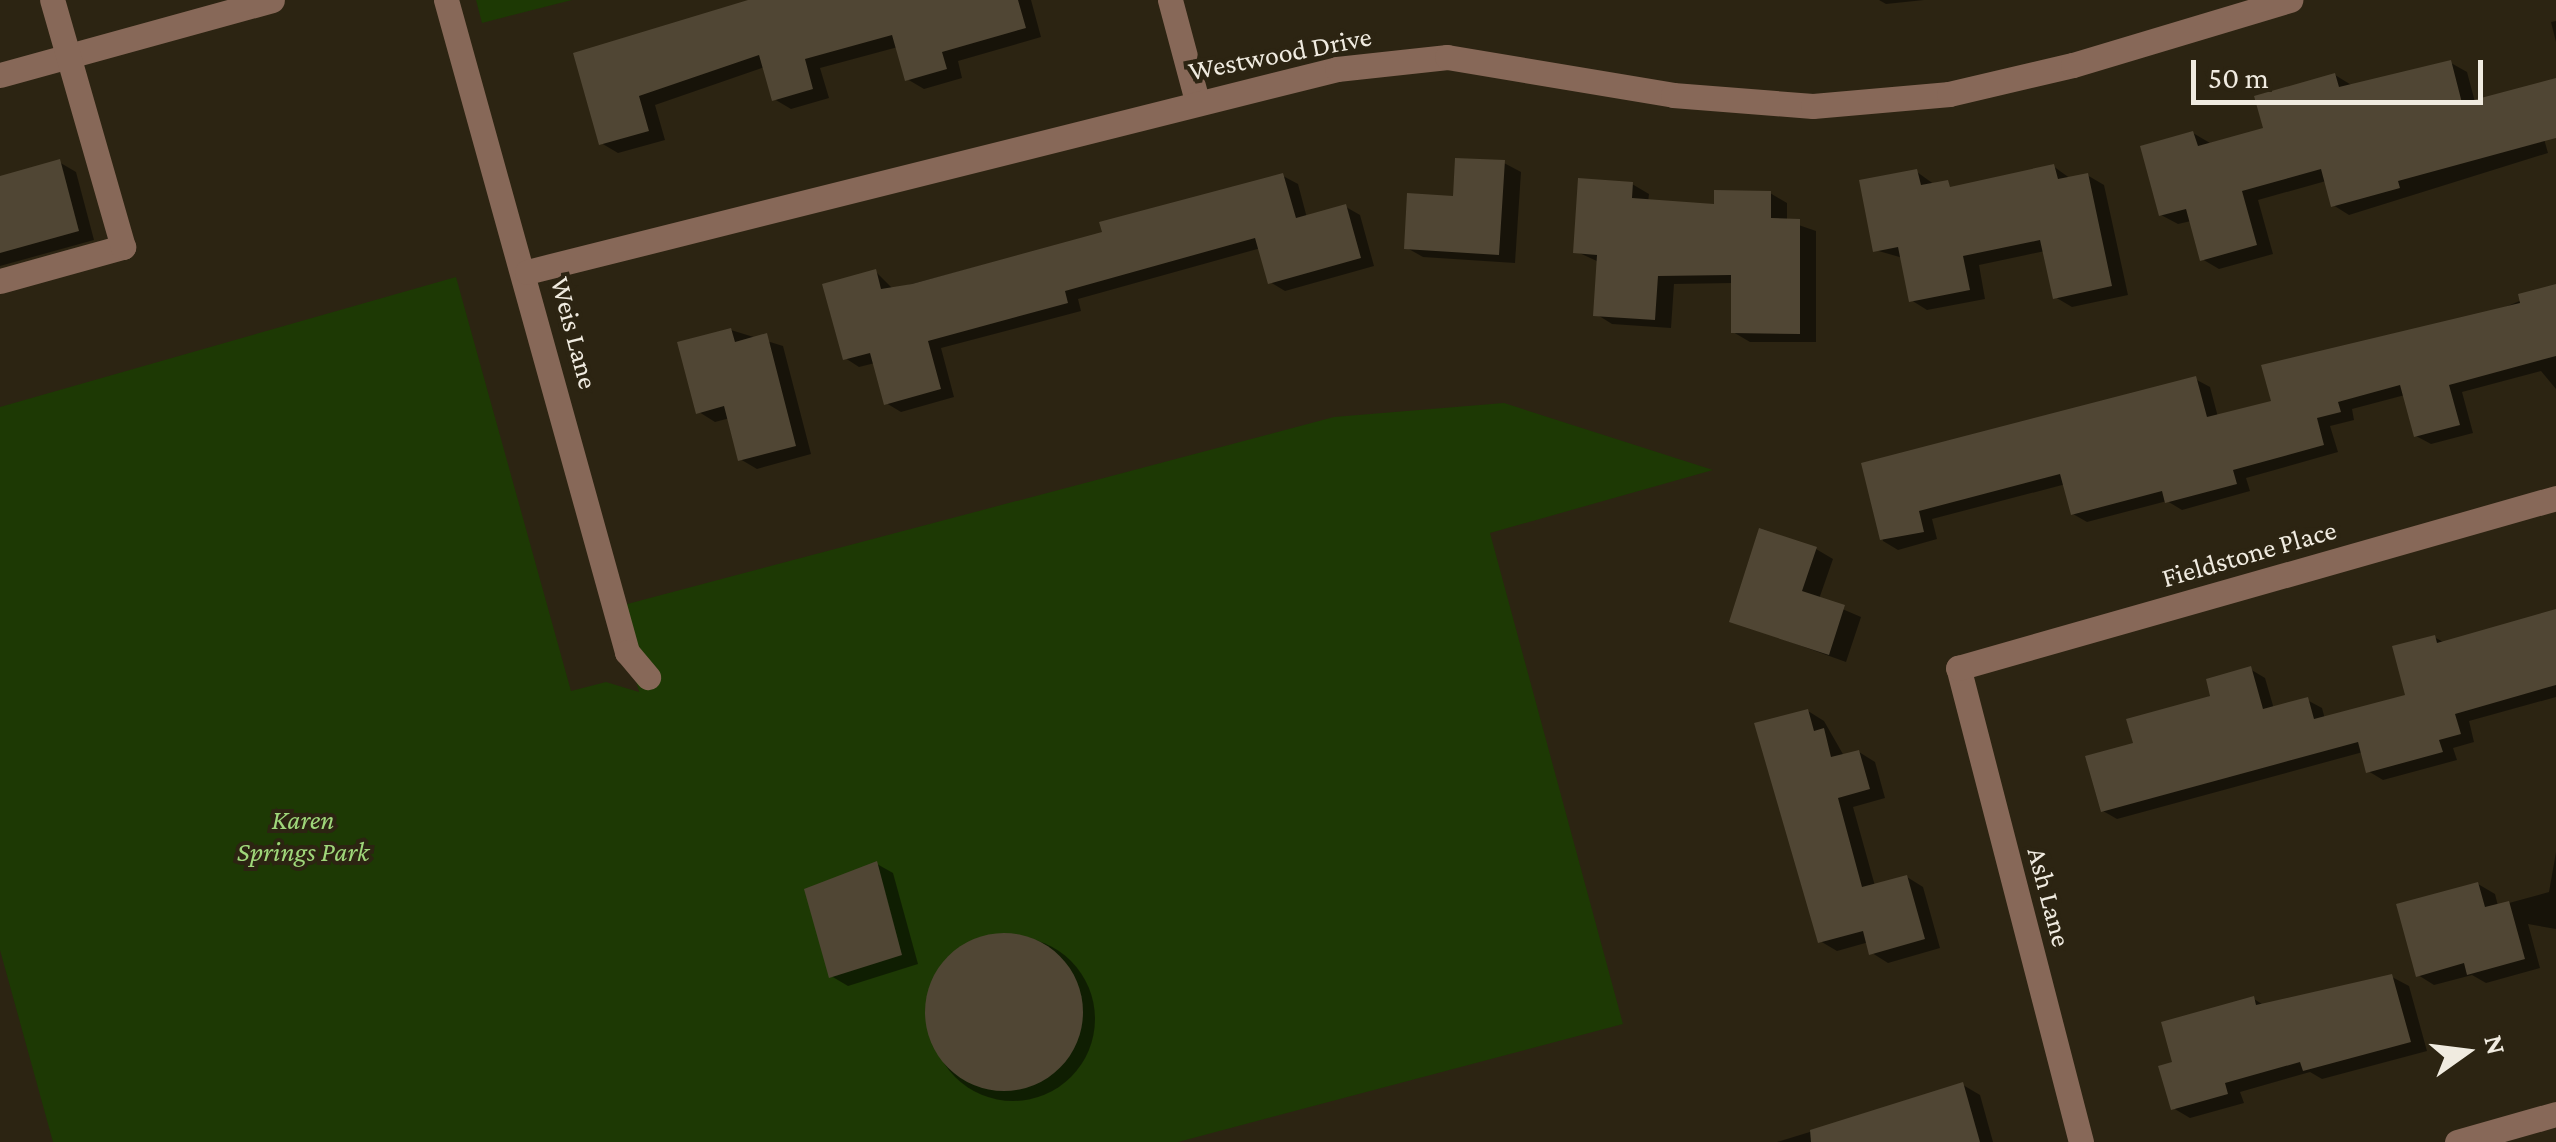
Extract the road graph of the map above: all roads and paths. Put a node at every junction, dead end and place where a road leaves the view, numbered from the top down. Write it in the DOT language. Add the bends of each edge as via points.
graph roads {
  1 [pos="52,0"];
  2 [pos="272,0"];
  3 [pos="446,0"];
  4 [pos="1170,0"];
  5 [pos="2290,0"];
  6 [pos="67,56"];
  7 [pos="0,75"];
  8 [pos="1197,100"];
  9 [pos="527,272"];
  10 [pos="0,280"];
  11 [pos="2556,498"];
  12 [pos="1958,668"];
  13 [pos="648,677"];
  14 [pos="2556,1114"];
  15 [pos="2081,1142"];
  16 [pos="2457,1142"];
  1 -- 6 [label="street"];
  2 -- 6 [label="street"];
  3 -- 9 [label="street, Weis Lane"];
  4 -- 8 [label="street"];
  5 -- 8 [label="street, Westwood Drive" via="1984,86 1832,104 1673,95 1446,58 1337,69"];
  6 -- 7 [label="street"];
  6 -- 10 [label="street" via="124,247"];
  8 -- 9 [label="street, Westwood Drive"];
  9 -- 13 [label="street, Weis Lane" via="628,652"];
  11 -- 12 [label="street, Fieldstone Place"];
  12 -- 15 [label="street, Ash Lane"];
  14 -- 16 [label="street"];
}
